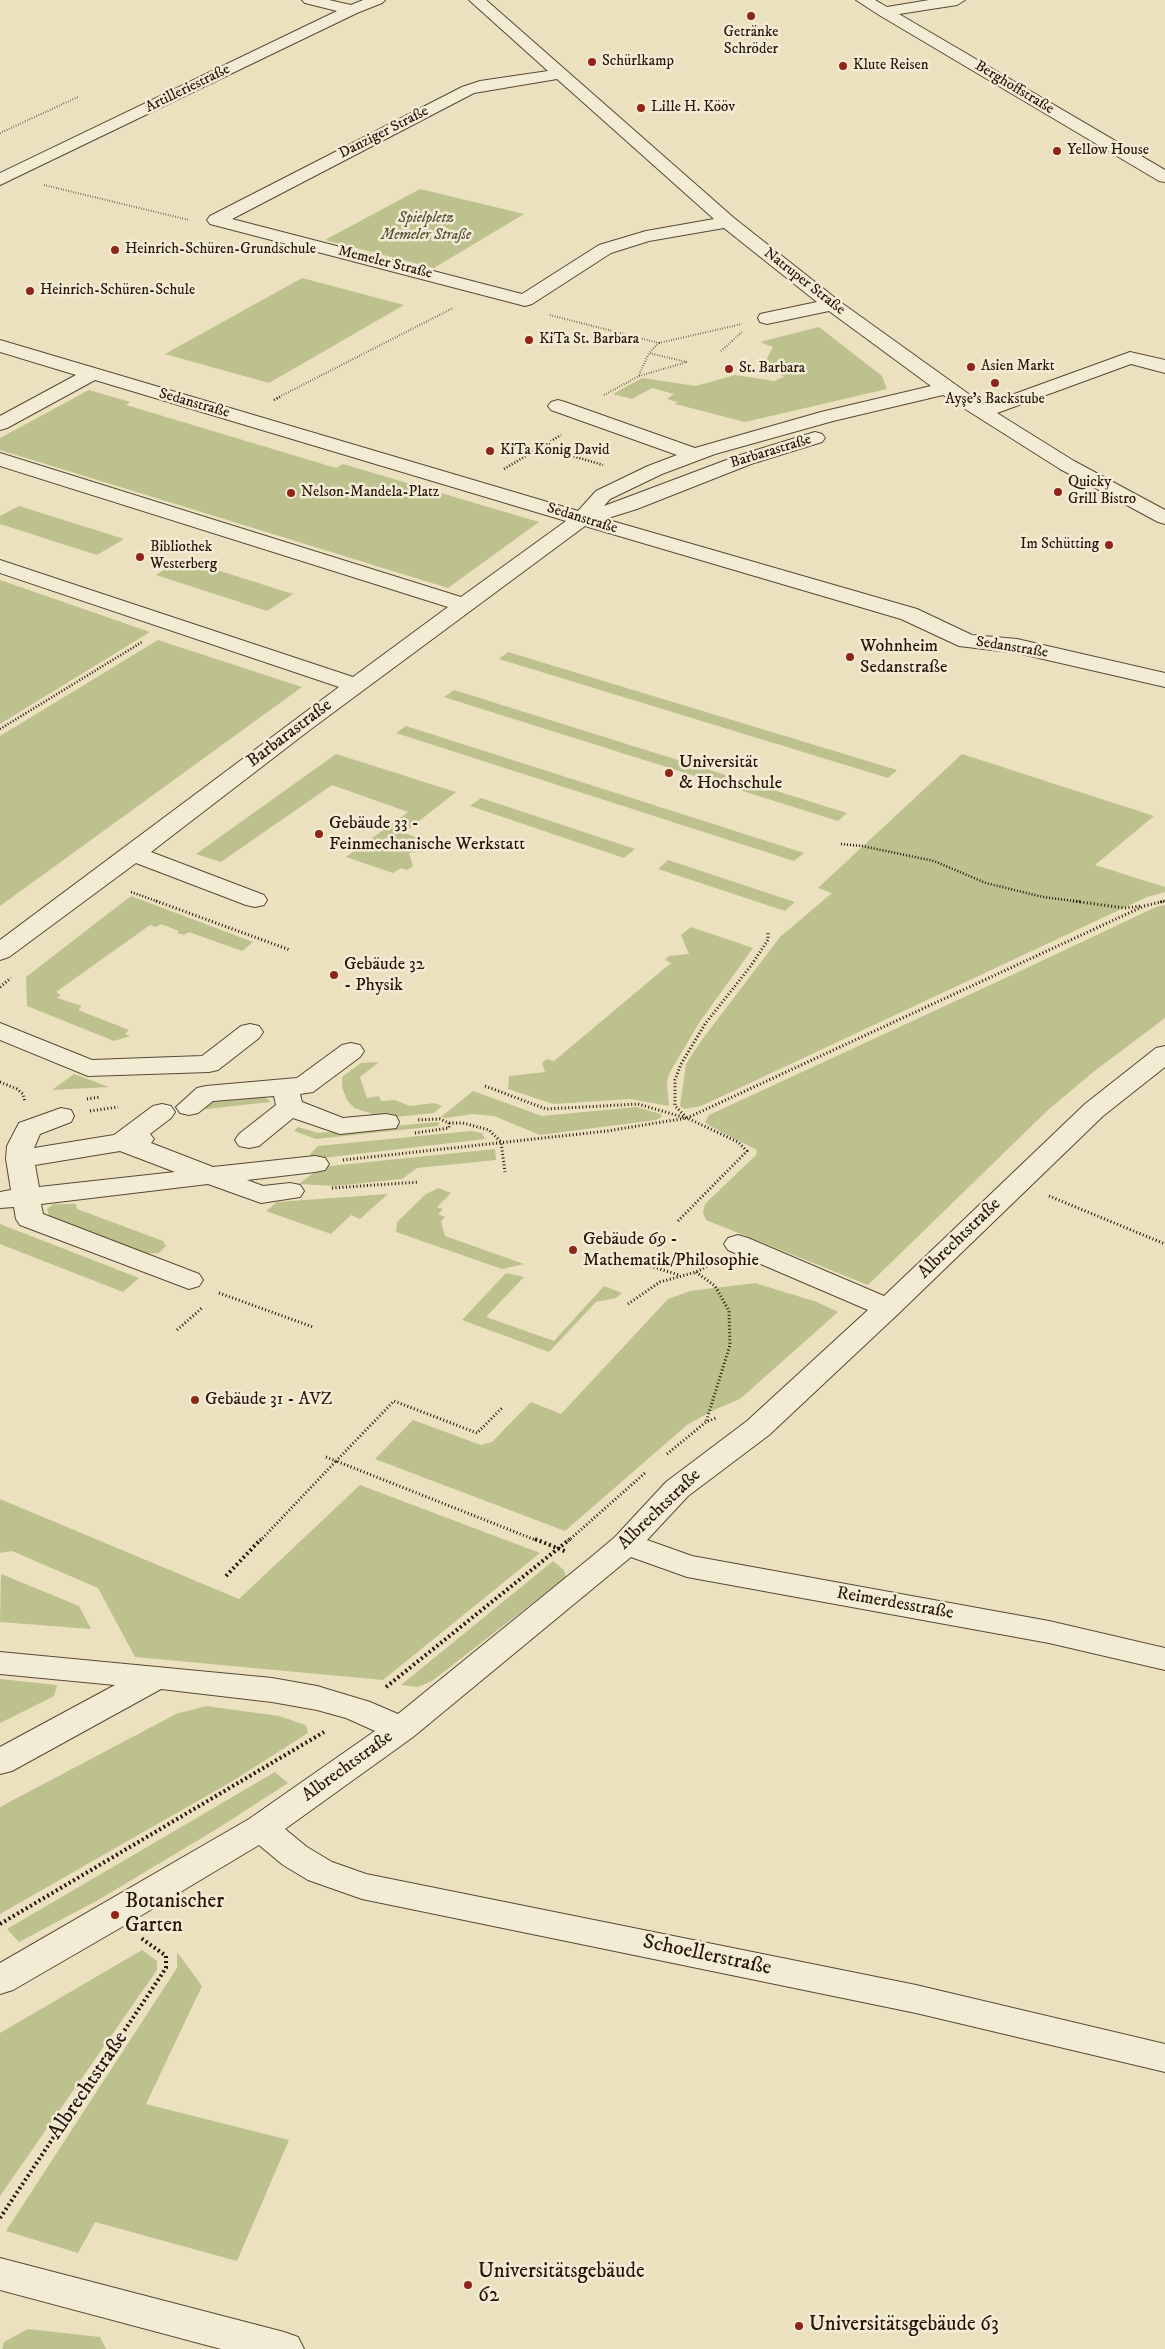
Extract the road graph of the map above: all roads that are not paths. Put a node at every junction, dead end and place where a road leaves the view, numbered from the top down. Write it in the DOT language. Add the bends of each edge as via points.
graph roads {
  1 [pos="310,0"];
  2 [pos="377,0"];
  3 [pos="477,0"];
  4 [pos="864,0"];
  5 [pos="958,0"];
  6 [pos="352,10"];
  7 [pos="884,12"];
  8 [pos="560,74"];
  9 [pos="1165,177"];
  10 [pos="4,178"];
  11 [pos="216,220"];
  12 [pos="728,222"];
  13 [pos="832,305"];
  14 [pos="767,318"];
  15 [pos="0,346"];
  16 [pos="1165,366"];
  17 [pos="92,374"];
  18 [pos="946,388"];
  19 [pos="964,401"];
  20 [pos="574,411"];
  21 [pos="982,412"];
  22 [pos="0,424"];
  23 [pos="696,455"];
  24 [pos="0,459"];
  25 [pos="1165,518"];
  26 [pos="582,519"];
  27 [pos="0,566"];
  28 [pos="463,605"];
  29 [pos="1165,680"];
  30 [pos="356,685"];
  31 [pos="134,854"];
  32 [pos="255,900"];
  33 [pos="0,952"];
  34 [pos="0,1030"];
  35 [pos="250,1032"];
  36 [pos="351,1051"];
  37 [pos="1165,1054"];
  38 [pos="288,1097"];
  39 [pos="61,1116"];
  40 [pos="386,1122"];
  41 [pos="122,1142"];
  42 [pos="20,1159"];
  43 [pos="315,1164"];
  44 [pos="207,1175"];
  45 [pos="290,1191"];
  46 [pos="13,1199"];
  47 [pos="738,1244"];
  48 [pos="189,1280"];
  49 [pos="888,1308"];
  50 [pos="626,1544"];
  51 [pos="1165,1659"];
  52 [pos="0,1664"];
  53 [pos="156,1677"];
  54 [pos="401,1729"];
  55 [pos="0,1762"];
  56 [pos="261,1828"];
  57 [pos="0,1980"];
  58 [pos="1165,2058"];
  59 [pos="0,2274"];
  60 [pos="284,2349"];
  1 -- 6 [label="street"];
  2 -- 6 [label="street, Artilleriestraße"];
  3 -- 8 [label="street, Natruper Straße"];
  4 -- 7 [label="street, Berghoffstraße"];
  5 -- 7 [label="street"];
  6 -- 10 [label="street, Artilleriestraße"];
  7 -- 9 [label="street, Berghoffstraße"];
  8 -- 11 [label="street, Danziger Straße" via="468,90"];
  8 -- 12 [label="street, Natruper Straße"];
  11 -- 12 [label="street, Memeler Straße" via="525,300 605,249 646,236"];
  12 -- 13 [label="street, Natruper Straße"];
  13 -- 14 [label="street"];
  13 -- 18 [label="street, Natruper Straße"];
  15 -- 17 [label="street, Sedanstraße"];
  16 -- 21 [label="street" via="1130,358"];
  17 -- 22 [label="street"];
  17 -- 26 [label="street, Sedanstraße" via="139,388 163,410 297,450 360,453"];
  18 -- 19 [label="street, Natruper Straße"];
  18 -- 23 [label="street, Barbarastraße" via="763,433"];
  19 -- 21 [label="street, Natruper Straße"];
  19 -- 26 [label="street, Barbarastraße" via="769,452 690,479 630,505"];
  20 -- 23 [label="street"];
  21 -- 25 [label="street, Natruper Straße" via="1067,465"];
  23 -- 26 [label="street, Barbarastraße" via="602,495"];
  24 -- 28 [label="street"];
  26 -- 28 [label="street, Barbarastraße"];
  26 -- 29 [label="street, Sedanstraße" via="909,614 967,641 1017,646"];
  27 -- 30 [label="street"];
  28 -- 30 [label="street, Barbarastraße"];
  30 -- 31 [label="street, Barbarastraße"];
  31 -- 32 [label="street"];
  31 -- 33 [label="street, Barbarastraße"];
  34 -- 35 [label="street" via="88,1068 209,1064"];
  36 -- 38 [label="street"];
  37 -- 49 [label="street, Albrechtstraße" via="1094,1110"];
  38 -- 40 [label="street" via="340,1126"];
  38 -- 41 [label="street" via="206,1094"];
  38 -- 44 [label="street" via="243,1145"];
  39 -- 42 [label="street" via="29,1129 21,1146"];
  41 -- 42 [label="street"];
  41 -- 44 [label="street"];
  42 -- 46 [label="street"];
  43 -- 44 [label="street"];
  44 -- 45 [label="street" via="261,1195"];
  44 -- 46 [label="street"];
  46 -- 48 [label="street" via="30,1219"];
  47 -- 49 [label="street"];
  49 -- 50 [label="street, Albrechtstraße" via="758,1428 677,1489"];
  50 -- 51 [label="street, Reimerdesstraße" via="688,1566 1049,1632"];
  50 -- 54 [label="street, Albrechtstraße"];
  52 -- 53 [label="street"];
  53 -- 54 [label="street" via="316,1698 358,1710"];
  53 -- 55 [label="street"];
  54 -- 56 [label="street, Albrechtstraße"];
  56 -- 57 [label="street, Albrechtstraße" via="125,1925"];
  56 -- 58 [label="street, Schoellerstraße" via="295,1856 320,1871 362,1886 916,1999"];
  59 -- 60 [label="street"];
}
